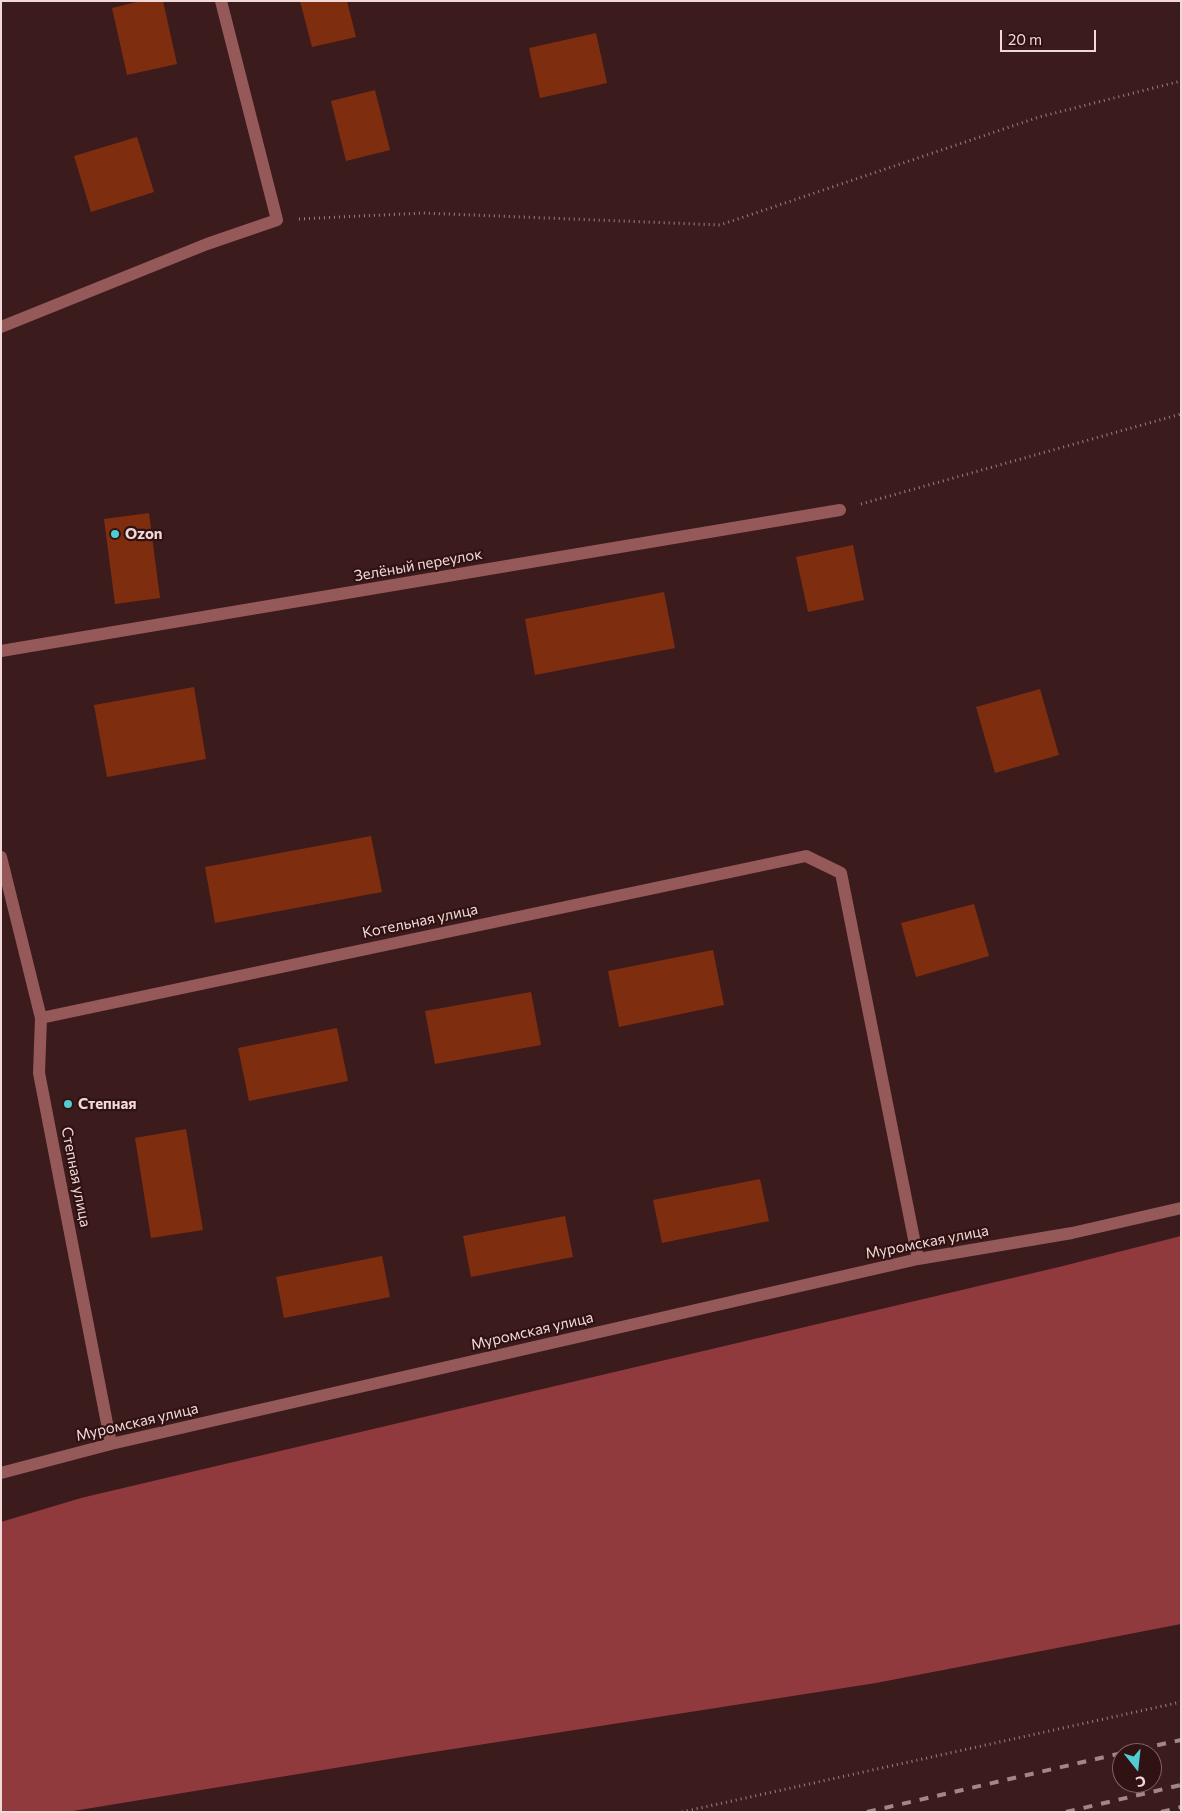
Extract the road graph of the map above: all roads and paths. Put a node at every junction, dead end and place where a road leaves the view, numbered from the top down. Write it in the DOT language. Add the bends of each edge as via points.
graph roads {
  1 [pos="221,1"];
  2 [pos="1181,82"];
  3 [pos="277,220"];
  4 [pos="1,327"];
  5 [pos="1181,414"];
  6 [pos="840,510"];
  7 [pos="1,651"];
  8 [pos="1,857"];
  9 [pos="41,1018"];
  10 [pos="1181,1208"];
  11 [pos="918,1259"];
  12 [pos="111,1444"];
  13 [pos="39,1464"];
  14 [pos="1,1474"];
  15 [pos="1,1483"];
  16 [pos="1181,1702"];
  17 [pos="682,1812"];
  1 -- 3 [label="street"];
  2 -- 3 [label="path" via="1039,117 720,225 423,213"];
  3 -- 4 [label="street" via="207,244"];
  5 -- 6 [label="path"];
  6 -- 7 [label="street, Зелёный переулок"];
  8 -- 9 [label="street, Степная улица"];
  9 -- 11 [label="street, Котельная улица" via="806,856 841,873"];
  9 -- 12 [label="street, Степная улица" via="39,1073"];
  10 -- 11 [label="street, Муромская улица" via="1072,1233"];
  11 -- 12 [label="street, Муромская улица"];
  12 -- 13 [label="street, Муромская улица"];
  13 -- 14 [label="street, Муромская улица"];
  13 -- 15 [label="street"];
  16 -- 17 [label="path"];
}
